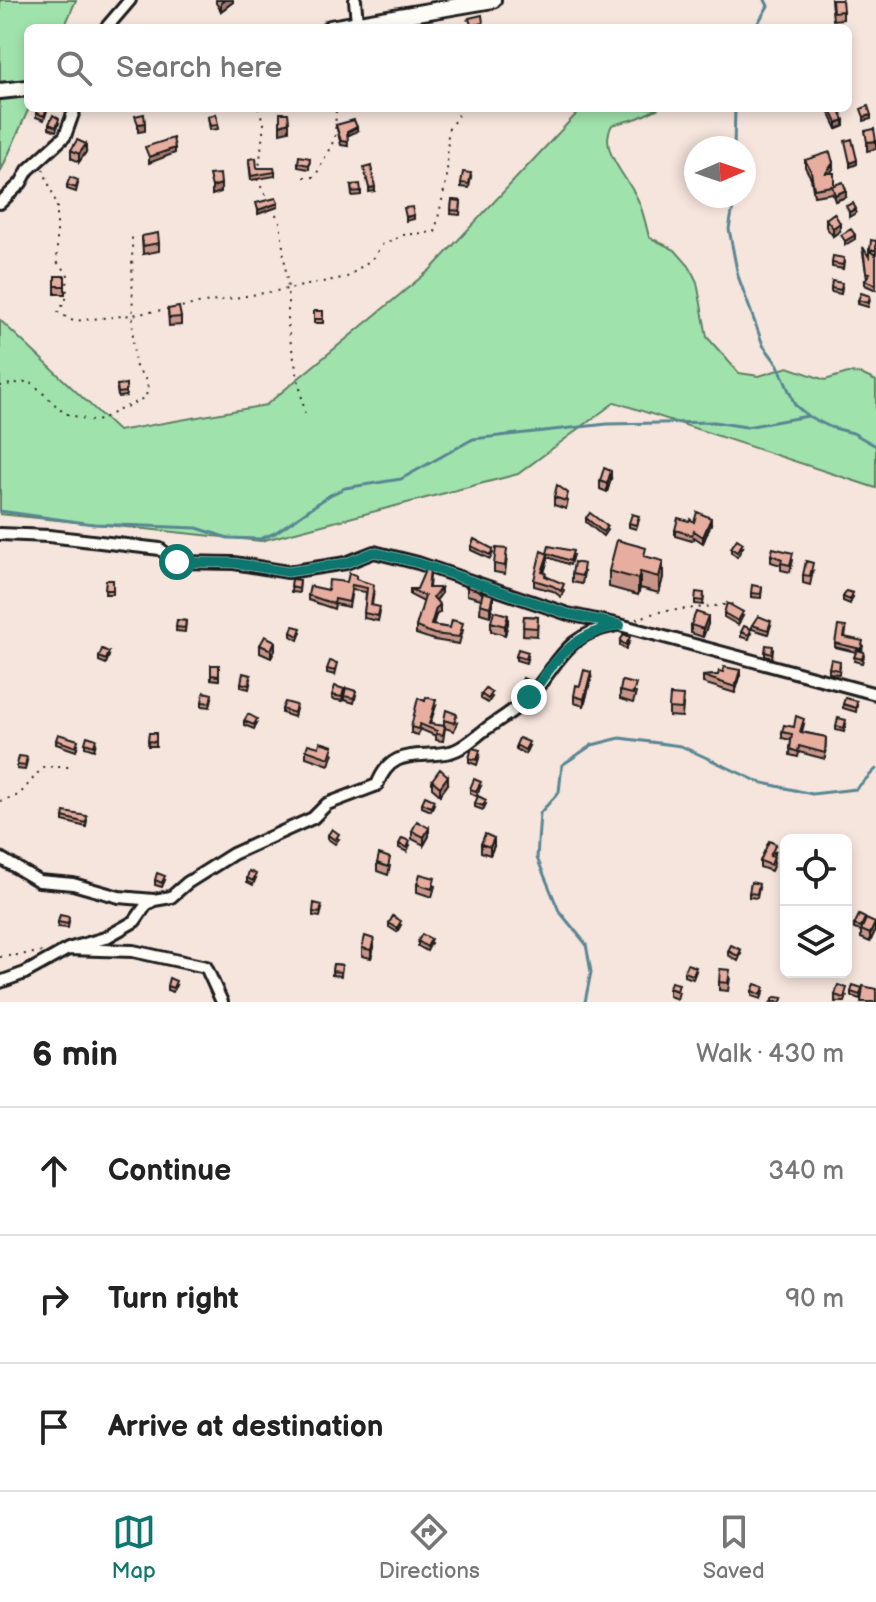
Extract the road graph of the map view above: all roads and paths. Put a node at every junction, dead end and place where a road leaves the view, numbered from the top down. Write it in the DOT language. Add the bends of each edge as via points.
graph roads {
  1 [pos="130,0"];
  2 [pos="355,0"];
  3 [pos="493,0"];
  4 [pos="357,22"];
  5 [pos="109,24"];
  6 [pos="348,24"];
  7 [pos="24,88"];
  8 [pos="0,91"];
  9 [pos="74,112"];
  10 [pos="260,112"];
  11 [pos="336,112"];
  12 [pos="460,112"];
  13 [pos="40,161"];
  14 [pos="304,177"];
  15 [pos="0,203"];
  16 [pos="132,236"];
  17 [pos="288,289"];
  18 [pos="132,315"];
  19 [pos="0,386"];
  20 [pos="306,418"];
  21 [pos="0,534"];
  22 [pos="733,604"];
  23 [pos="620,625"];
  24 [pos="876,694"];
  25 [pos="69,767"];
  26 [pos="0,801"];
  27 [pos="0,858"];
  28 [pos="154,900"];
  29 [pos="68,949"];
  30 [pos="0,957"];
  31 [pos="0,982"];
  32 [pos="222,1002"];
  1 -- 5 [label="street"];
  2 -- 4 [label="street"];
  3 -- 4 [label="main road"];
  4 -- 6 [label="main road"];
  7 -- 8 [label="main road"];
  9 -- 13 [label="street" via="65,136"];
  10 -- 17 [label="path" via="264,123 256,177 280,222"];
  11 -- 14 [label="path" via="335,138 315,177"];
  12 -- 17 [label="path" via="448,130 447,177 435,232 403,235 382,245 347,277"];
  13 -- 15 [label="street"];
  13 -- 18 [label="path" via="57,205 57,262 68,273 66,300 58,312 73,321"];
  16 -- 18 [label="path"];
  17 -- 18 [label="path"];
  17 -- 20 [label="path" via="288,329"];
  18 -- 19 [label="path" via="135,365 148,383 146,397 95,422 64,413 30,381"];
  21 -- 23 [label="street" via="160,549 177,562 234,563 288,572 346,563 374,552 568,614"];
  22 -- 23 [label="path" via="658,612"];
  23 -- 24 [label="street"];
  23 -- 28 [label="street" via="574,641 529,697 452,752 417,753 397,761 384,768 377,785 327,804 313,818 233,854 171,897"];
  25 -- 26 [label="path" via="43,767 19,795"];
  27 -- 28 [label="street" via="39,881"];
  28 -- 29 [label="street" via="135,921 105,938"];
  29 -- 30 [label="path"];
  29 -- 31 [label="street"];
  29 -- 32 [label="street" via="133,951 206,967"];
}
